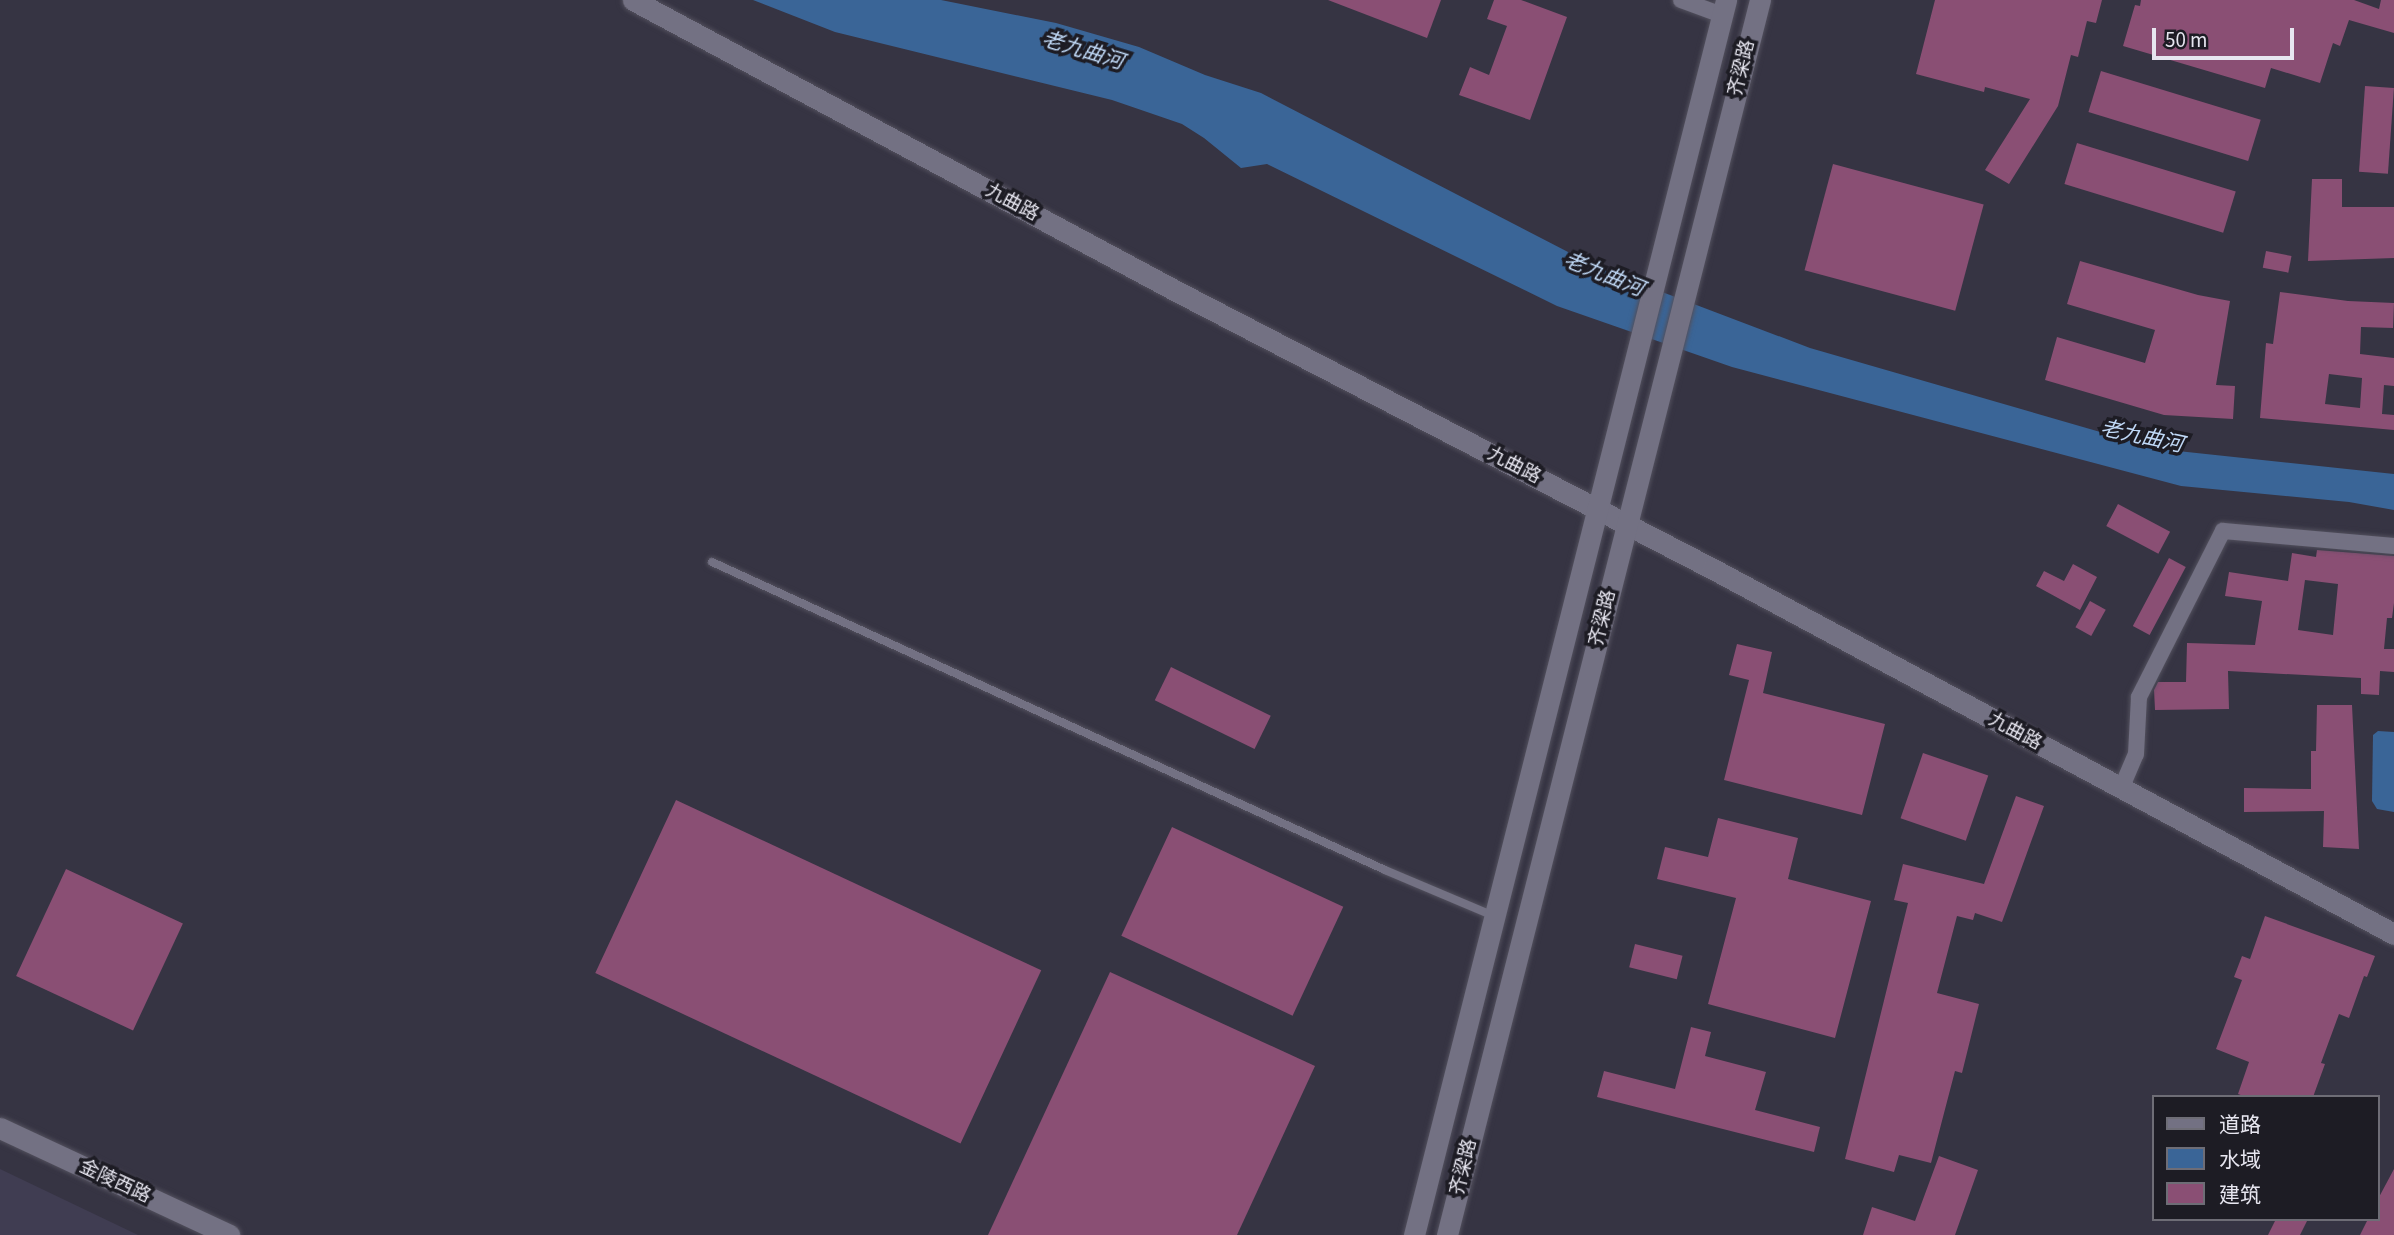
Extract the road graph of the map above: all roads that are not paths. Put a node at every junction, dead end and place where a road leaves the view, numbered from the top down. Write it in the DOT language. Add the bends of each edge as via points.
graph roads {
  1 [pos="633,0"];
  2 [pos="1681,0"];
  3 [pos="1760,0"];
  4 [pos="1724,8"];
  5 [pos="1597,509"];
  6 [pos="1627,524"];
  7 [pos="2394,545"];
  8 [pos="712,562"];
  9 [pos="2122,789"];
  10 [pos="1494,916"];
  11 [pos="2394,934"];
  12 [pos="0,1128"];
  13 [pos="229,1235"];
  14 [pos="1414,1235"];
  15 [pos="1447,1235"];
  1 -- 5 [label="main road, 九曲路" via="1180,293"];
  2 -- 4 [label="street"];
  3 -- 6 [label="main road, 齐梁路"];
  4 -- 5 [label="main road, 齐梁路"];
  5 -- 6 [label="main road, 九曲路"];
  5 -- 10 [label="main road, 齐梁路"];
  6 -- 9 [label="main road, 九曲路"];
  6 -- 15 [label="main road, 齐梁路"];
  7 -- 9 [label="street" via="2223,531 2140,697 2136,754"];
  8 -- 10 [label="lane"];
  9 -- 11 [label="main road, 九曲路"];
  10 -- 14 [label="main road, 齐梁路"];
  12 -- 13 [label="main road, 金陵西路"];
}
